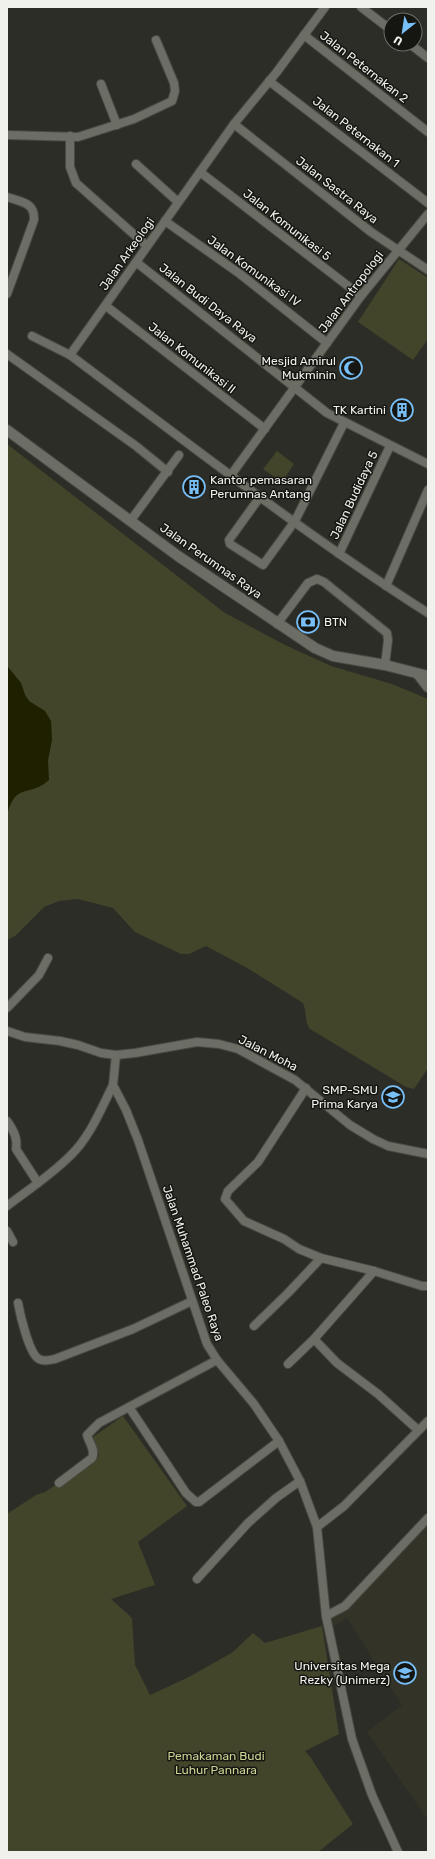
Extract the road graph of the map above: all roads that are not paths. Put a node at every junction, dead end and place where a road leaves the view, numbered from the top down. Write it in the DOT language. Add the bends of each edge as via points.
graph roads {
  1 [pos="325,7"];
  2 [pos="361,7"];
  3 [pos="383,24"];
  4 [pos="304,35"];
  5 [pos="156,40"];
  6 [pos="269,81"];
  7 [pos="102,84"];
  8 [pos="234,124"];
  9 [pos="117,125"];
  10 [pos="428,132"];
  11 [pos="7,135"];
  12 [pos="70,136"];
  13 [pos="136,164"];
  14 [pos="200,172"];
  15 [pos="7,197"];
  16 [pos="178,202"];
  17 [pos="428,202"];
  18 [pos="428,214"];
  19 [pos="165,221"];
  20 [pos="147,246"];
  21 [pos="398,250"];
  22 [pos="136,262"];
  23 [pos="428,270"];
  24 [pos="7,294"];
  25 [pos="361,296"];
  26 [pos="106,306"];
  27 [pos="32,336"];
  28 [pos="327,343"];
  29 [pos="7,354"];
  30 [pos="70,356"];
  31 [pos="295,388"];
  32 [pos="344,423"];
  33 [pos="265,429"];
  34 [pos="7,430"];
  35 [pos="390,446"];
  36 [pos="179,455"];
  37 [pos="428,464"];
  38 [pos="168,472"];
  39 [pos="232,475"];
  40 [pos="428,490"];
  41 [pos="260,497"];
  42 [pos="131,520"];
  43 [pos="295,521"];
  44 [pos="339,554"];
  45 [pos="386,586"];
  46 [pos="428,613"];
  47 [pos="277,624"];
  48 [pos="385,665"];
  49 [pos="423,675"];
  50 [pos="428,687"];
  51 [pos="48,958"];
  52 [pos="7,1008"];
  53 [pos="7,1031"];
  54 [pos="116,1055"];
  55 [pos="113,1084"];
  56 [pos="306,1088"];
  57 [pos="7,1121"];
  58 [pos="428,1154"];
  59 [pos="38,1182"];
  60 [pos="7,1206"];
  61 [pos="7,1230"];
  62 [pos="13,1242"];
  63 [pos="321,1258"];
  64 [pos="374,1271"];
  65 [pos="428,1286"];
  66 [pos="192,1301"];
  67 [pos="18,1303"];
  68 [pos="254,1326"];
  69 [pos="314,1339"];
  70 [pos="217,1360"];
  71 [pos="288,1364"];
  72 [pos="129,1407"];
  73 [pos="428,1421"];
  74 [pos="418,1430"];
  75 [pos="279,1442"];
  76 [pos="300,1481"];
  77 [pos="59,1483"];
  78 [pos="428,1518"];
  79 [pos="317,1527"];
  80 [pos="197,1579"];
  81 [pos="326,1616"];
  82 [pos="398,1852"];
  1 -- 4 [label="street, Jalan Arkeologi"];
  2 -- 3 [label="street"];
  4 -- 6 [label="street, Jalan Arkeologi"];
  4 -- 10 [label="street, Jalan Peternakan 2"];
  5 -- 9 [label="street" via="174,83 172,101"];
  6 -- 8 [label="street, Jalan Arkeologi"];
  6 -- 17 [label="street, Jalan Peternakan 1"];
  7 -- 9 [label="street"];
  8 -- 14 [label="street, Jalan Arkeologi"];
  8 -- 21 [label="street, Jalan Sastra Raya" via="371,232"];
  9 -- 12 [label="street"];
  11 -- 12 [label="street"];
  12 -- 20 [label="street" via="70,167 76,183"];
  13 -- 16 [label="street"];
  14 -- 16 [label="street, Jalan Arkeologi"];
  14 -- 25 [label="street, Jalan Komunikasi 5"];
  15 -- 24 [label="street" via="31,207 34,220"];
  16 -- 19 [label="street, Jalan Arkeologi"];
  18 -- 21 [label="street, Jalan Antropologi"];
  19 -- 20 [label="street, Jalan Arkeologi"];
  19 -- 28 [label="street, Jalan Komunikasi IV" via="240,274"];
  20 -- 22 [label="street, Jalan Arkeologi"];
  21 -- 23 [label="street, Jalan Sastra Raya"];
  21 -- 25 [label="street, Jalan Antropologi"];
  22 -- 26 [label="street, Jalan Arkeologi"];
  22 -- 31 [label="street, Jalan Budi Daya Raya"];
  25 -- 28 [label="street, Jalan Antropologi"];
  26 -- 30 [label="street, Jalan Arkeologi"];
  26 -- 33 [label="street, Jalan Komunikasi II"];
  27 -- 30 [label="street"];
  28 -- 31 [label="street, Jalan Antropologi"];
  29 -- 38 [label="street" via="136,446"];
  30 -- 39 [label="street"];
  31 -- 32 [label="street, Jalan Budi Daya Raya"];
  31 -- 33 [label="street, Jalan Antropologi"];
  32 -- 35 [label="street, Jalan Budi Daya Raya"];
  32 -- 43 [label="street"];
  33 -- 39 [label="street, Jalan Antropologi"];
  34 -- 42 [label="street, Jalan Perumnas Raya"];
  35 -- 37 [label="street, Jalan Budi Daya Raya"];
  35 -- 44 [label="street, Jalan Budidaya 5"];
  36 -- 38 [label="street"];
  38 -- 42 [label="street"];
  39 -- 41 [label="street"];
  40 -- 45 [label="street"];
  41 -- 43 [label="street"];
  41 -- 43 [label="street" via="229,540 230,544 254,561 260,565 265,563"];
  42 -- 47 [label="street, Jalan Perumnas Raya" via="178,556"];
  43 -- 44 [label="street"];
  44 -- 45 [label="street"];
  45 -- 46 [label="street"];
  47 -- 48 [label="street, Jalan Perumnas Raya" via="333,656"];
  47 -- 48 [label="street" via="308,583 313,579 324,582 387,633"];
  48 -- 49 [label="street, Jalan Perumnas Raya"];
  49 -- 50 [label="street, Jalan Perumnas Raya"];
  51 -- 52 [label="street" via="39,975"];
  53 -- 54 [label="street, Jalan Moha"];
  54 -- 55 [label="street"];
  54 -- 56 [label="street, Jalan Moha" via="197,1042 219,1044 238,1049"];
  55 -- 59 [label="street" via="98,1116 78,1147"];
  55 -- 66 [label="street, Jalan Muhammad Paleo Raya" via="138,1140"];
  56 -- 58 [label="street, Jalan Moha" via="350,1125 373,1139 388,1146"];
  56 -- 63 [label="street" via="258,1162 228,1191 226,1200 244,1221"];
  57 -- 59 [label="street" via="13,1129 16,1149"];
  59 -- 60 [label="street"];
  61 -- 62 [label="street"];
  63 -- 64 [label="street"];
  63 -- 68 [label="street"];
  64 -- 65 [label="street"];
  64 -- 69 [label="street"];
  66 -- 67 [label="street" via="133,1329 44,1361 33,1353"];
  66 -- 70 [label="street, Jalan Muhammad Paleo Raya" via="207,1344"];
  69 -- 71 [label="street"];
  69 -- 74 [label="street" via="338,1363 374,1390"];
  70 -- 72 [label="street"];
  70 -- 75 [label="street, Jalan Muhammad Paleo Raya" via="254,1404"];
  72 -- 75 [label="street" via="186,1493 196,1502"];
  72 -- 77 [label="street" via="99,1423 88,1433 94,1455"];
  73 -- 74 [label="street"];
  74 -- 79 [label="street" via="344,1506"];
  75 -- 76 [label="street, Jalan Muhammad Paleo Raya"];
  76 -- 79 [label="street, Jalan Muhammad Paleo Raya"];
  76 -- 80 [label="street" via="256,1515"];
  78 -- 81 [label="street" via="345,1606"];
  79 -- 81 [label="street, Jalan Muhammad Paleo Raya"];
  81 -- 82 [label="street, Jalan Muhammad Paleo Raya" via="352,1739 372,1795"];
}
